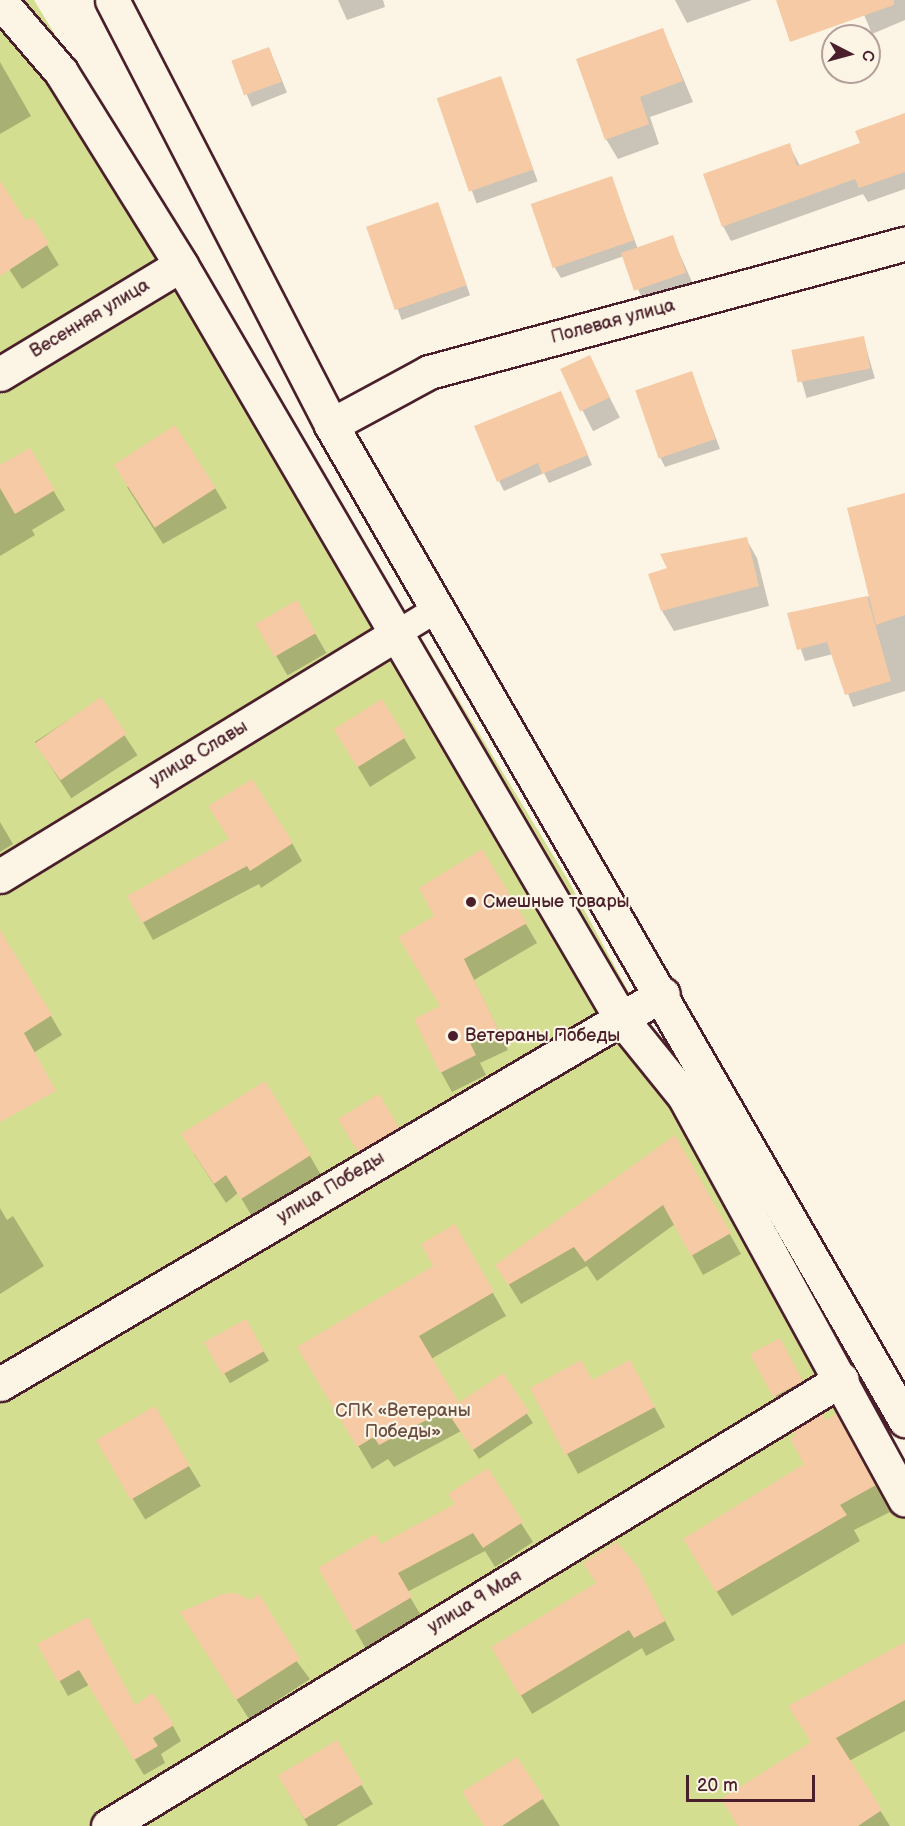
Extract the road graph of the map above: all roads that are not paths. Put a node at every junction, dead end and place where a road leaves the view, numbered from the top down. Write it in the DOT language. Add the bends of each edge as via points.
graph roads {
  1 [pos="112,0"];
  2 [pos="0,1"];
  3 [pos="905,244"];
  4 [pos="181,265"];
  5 [pos="0,374"];
  6 [pos="331,425"];
  7 [pos="439,608"];
  8 [pos="398,633"];
  9 [pos="0,876"];
  10 [pos="663,994"];
  11 [pos="620,1017"];
  12 [pos="842,1379"];
  13 [pos="0,1384"];
  14 [pos="905,1419"];
  15 [pos="905,1499"];
  16 [pos="108,1826"];
  1 -- 6 [label="street"];
  2 -- 4 [label="street" via="61,72"];
  3 -- 6 [label="street, Полевая улица" via="429,372"];
  4 -- 5 [label="street, Весенняя улица"];
  4 -- 8 [label="street"];
  6 -- 7 [label="street"];
  7 -- 8 [label="lane"];
  7 -- 10 [label="street"];
  8 -- 9 [label="street, улица Славы"];
  8 -- 11 [label="street"];
  10 -- 11 [label="street, улица Победы"];
  10 -- 14 [label="street"];
  11 -- 12 [label="street" via="684,1096"];
  11 -- 13 [label="street, улица Победы"];
  12 -- 15 [label="street"];
  12 -- 16 [label="street, улица 9 Мая"];
}
